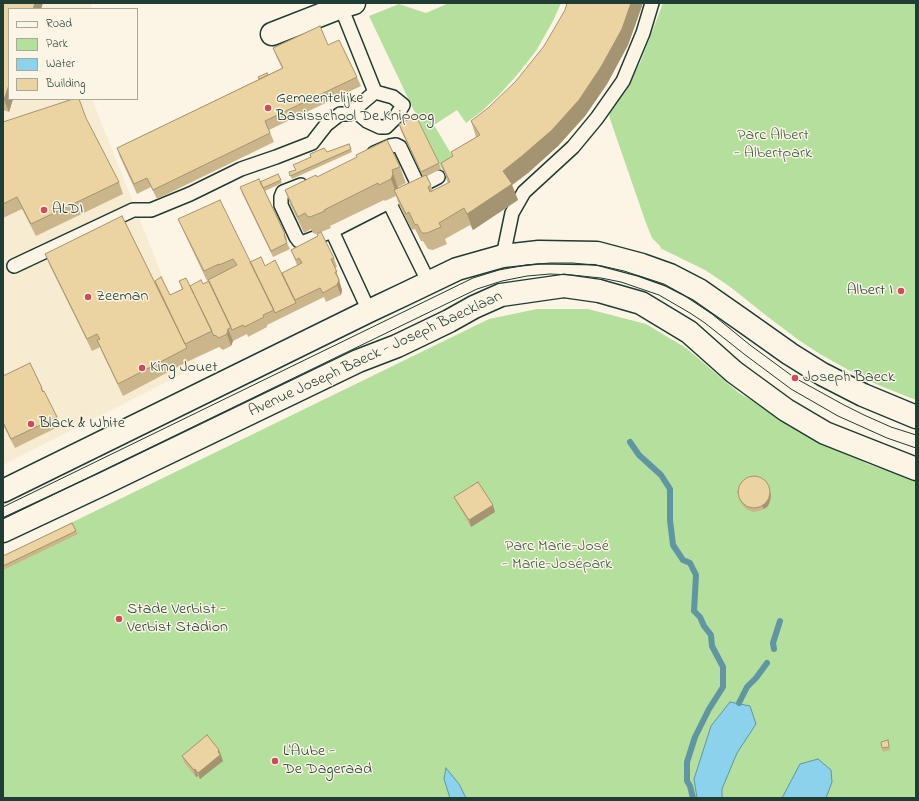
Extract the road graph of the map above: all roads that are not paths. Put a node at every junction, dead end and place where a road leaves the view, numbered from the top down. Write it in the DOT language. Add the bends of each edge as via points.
graph roads {
  1 [pos="652,3"];
  2 [pos="348,5"];
  3 [pos="272,34"];
  4 [pos="375,92"];
  5 [pos="354,110"];
  6 [pos="362,158"];
  7 [pos="438,177"];
  8 [pos="312,180"];
  9 [pos="419,187"];
  10 [pos="389,202"];
  11 [pos="332,231"];
  12 [pos="503,256"];
  13 [pos="14,266"];
  14 [pos="429,283"];
  15 [pos="370,311"];
  16 [pos="916,417"];
  17 [pos="916,469"];
  18 [pos="3,491"];
  19 [pos="3,531"];
  1 -- 12 [label="lane" via="643,33 623,81 573,147 524,192 512,213"];
  2 -- 3 [label="street"];
  2 -- 4 [label="lane"];
  4 -- 5 [label="lane"];
  4 -- 5 [label="lane" via="393,96 403,105 386,127 367,121"];
  5 -- 13 [label="lane" via="349,114 340,114 326,125 312,143 241,169 151,210 133,210"];
  6 -- 9 [label="lane" via="390,146 400,147"];
  7 -- 9 [label="lane"];
  8 -- 11 [label="lane" via="283,192 281,205 299,241 304,242"];
  9 -- 10 [label="lane"];
  10 -- 11 [label="lane"];
  10 -- 14 [label="lane"];
  11 -- 15 [label="lane"];
  12 -- 14 [label="street" via="457,269"];
  12 -- 16 [label="street" via="539,252 597,253 670,275 699,290 822,374 863,396"];
  14 -- 15 [label="street"];
  15 -- 18 [label="street"];
  17 -- 19 [label="street, Avenue Joseph Baeck - Joseph Baecklaan" via="825,433 786,410 734,372 689,332 641,303 599,291 564,286 501,295"];
}
